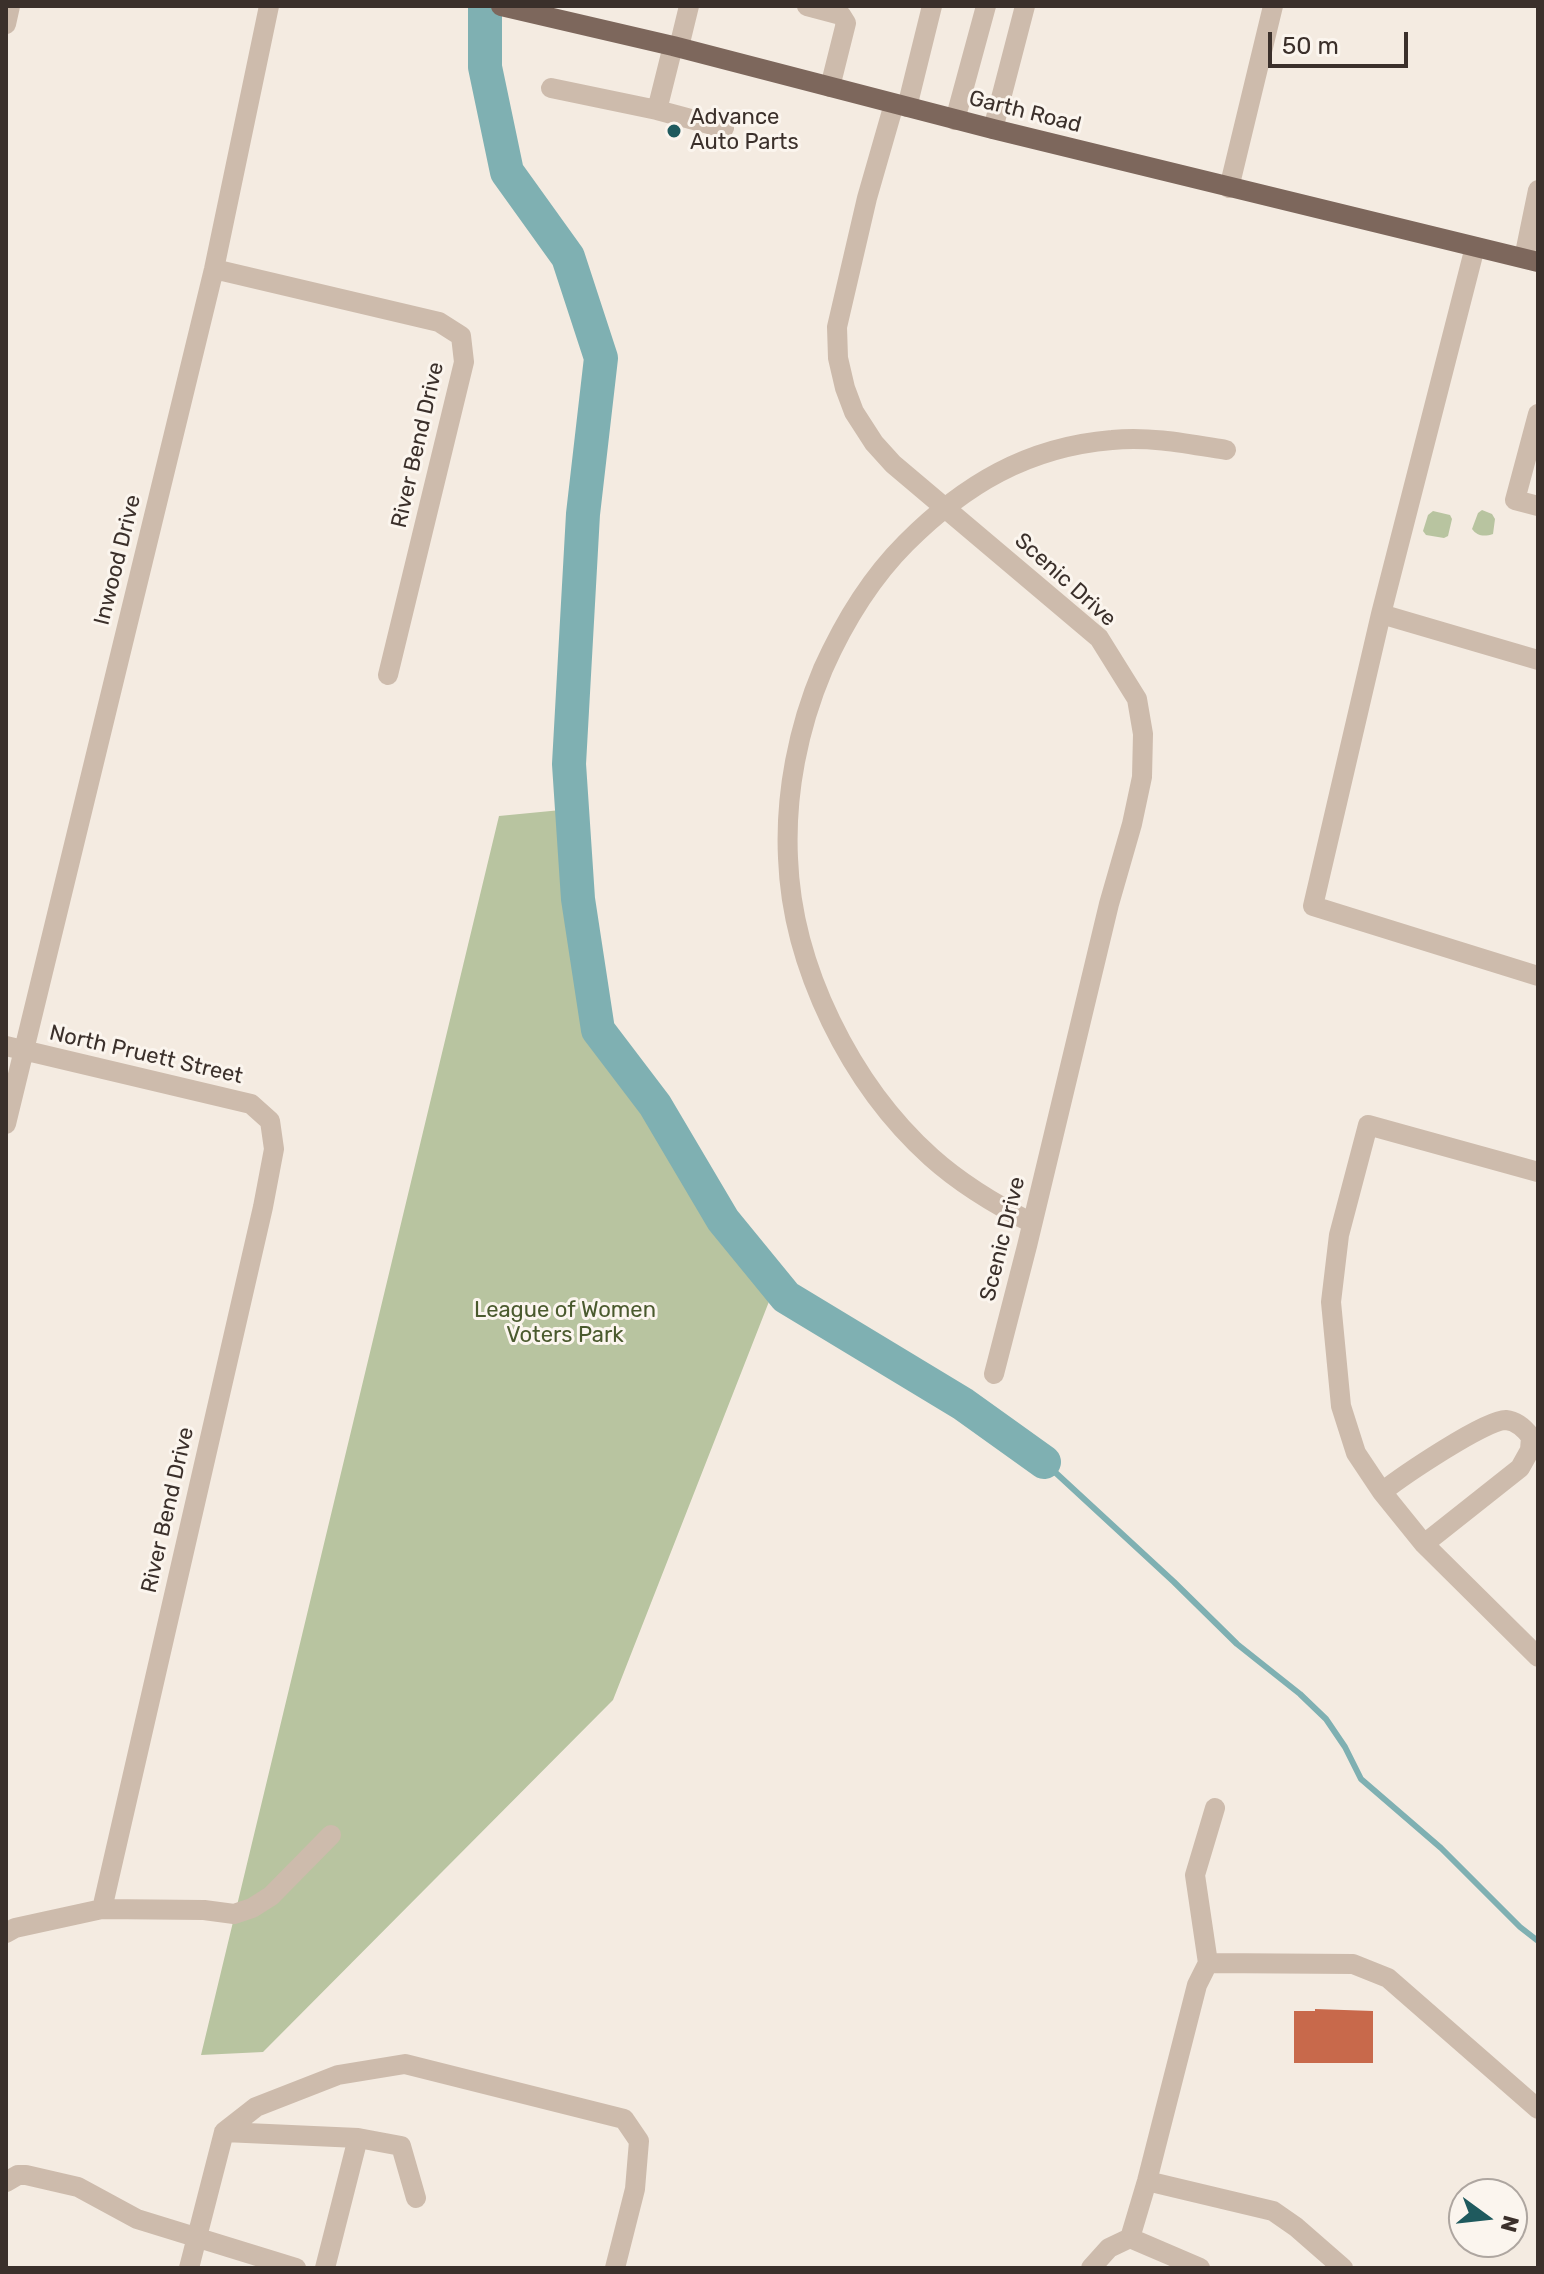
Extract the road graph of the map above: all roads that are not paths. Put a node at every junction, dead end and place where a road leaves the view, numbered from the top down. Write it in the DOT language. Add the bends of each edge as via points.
graph roads {
  1 [pos="10,6"];
  2 [pos="269,6"];
  3 [pos="501,6"];
  4 [pos="689,6"];
  5 [pos="807,6"];
  6 [pos="932,6"];
  7 [pos="986,6"];
  8 [pos="1025,6"];
  9 [pos="1273,6"];
  10 [pos="6,24"];
  11 [pos="676,46"];
  12 [pos="830,87"];
  13 [pos="551,88"];
  14 [pos="900,106"];
  15 [pos="657,110"];
  16 [pos="955,120"];
  17 [pos="724,128"];
  18 [pos="993,129"];
  19 [pos="1229,188"];
  20 [pos="1538,190"];
  21 [pos="1475,247"];
  22 [pos="1531,260"];
  23 [pos="214,269"];
  24 [pos="1538,414"];
  25 [pos="1226,450"];
  26 [pos="1538,506"];
  27 [pos="945,508"];
  28 [pos="1381,614"];
  29 [pos="1538,660"];
  30 [pos="388,675"];
  31 [pos="1538,976"];
  32 [pos="15,1048"];
  33 [pos="270,1121"];
  34 [pos="6,1124"];
  35 [pos="1538,1172"];
  36 [pos="1032,1223"];
  37 [pos="994,1374"];
  38 [pos="1382,1492"];
  39 [pos="1424,1544"];
  40 [pos="1538,1657"];
  41 [pos="1215,1808"];
  42 [pos="331,1835"];
  43 [pos="102,1909"];
  44 [pos="6,1933"];
  45 [pos="1208,1963"];
  46 [pos="1538,2109"];
  47 [pos="224,2132"];
  48 [pos="358,2138"];
  49 [pos="1147,2181"];
  50 [pos="6,2182"];
  51 [pos="416,2198"];
  52 [pos="197,2238"];
  53 [pos="1130,2238"];
  54 [pos="189,2268"];
  55 [pos="296,2268"];
  56 [pos="325,2268"];
  57 [pos="615,2268"];
  58 [pos="1091,2268"];
  59 [pos="1200,2268"];
  60 [pos="1343,2268"];
  1 -- 10 [label="street"];
  2 -- 23 [label="street, Inwood Drive"];
  3 -- 11 [label="main road, Garth Road"];
  4 -- 11 [label="street"];
  5 -- 12 [label="street" via="845,19"];
  6 -- 14 [label="street, Scenic Drive"];
  7 -- 16 [label="street"];
  8 -- 18 [label="street"];
  9 -- 19 [label="street"];
  11 -- 12 [label="main road, Garth Road"];
  11 -- 15 [label="street"];
  12 -- 14 [label="main road, Garth Road"];
  13 -- 15 [label="street"];
  14 -- 16 [label="main road, Garth Road"];
  14 -- 27 [label="street, Scenic Drive" via="867,198 837,327 838,358 854,412 874,443"];
  15 -- 17 [label="street"];
  16 -- 18 [label="main road, Garth Road"];
  18 -- 19 [label="main road, Garth Road"];
  19 -- 21 [label="main road, Garth Road"];
  20 -- 22 [label="street"];
  21 -- 22 [label="main road, Garth Road"];
  21 -- 28 [label="street"];
  23 -- 30 [label="street, River Bend Drive" via="439,322 461,336 464,362"];
  23 -- 32 [label="street, Inwood Drive"];
  24 -- 26 [label="street" via="1515,500"];
  25 -- 27 [label="street" via="1147,440 1072,446 1005,468"];
  27 -- 36 [label="street, Scenic Drive" via="1099,638 1137,699 1143,734 1142,777 1132,824"];
  27 -- 36 [label="street" via="873,580 837,638 812,696 793,775 791,894 813,977 861,1075 931,1157 997,1206"];
  28 -- 29 [label="street"];
  28 -- 31 [label="street" via="1313,906"];
  32 -- 33 [label="street, North Pruett Street" via="251,1104"];
  32 -- 34 [label="street, Inwood Drive"];
  33 -- 43 [label="street, River Bend Drive" via="274,1149 263,1207"];
  35 -- 38 [label="street" via="1368,1125 1339,1235 1331,1302 1341,1406 1356,1453"];
  36 -- 37 [label="street, Scenic Drive"];
  38 -- 39 [label="street"];
  38 -- 39 [label="street" via="1486,1425 1506,1420 1523,1426 1531,1437 1520,1468"];
  39 -- 40 [label="street"];
  41 -- 45 [label="street" via="1195,1875"];
  42 -- 43 [label="street" via="271,1896 234,1914"];
  43 -- 44 [label="street"];
  45 -- 46 [label="street" via="1353,1964 1388,1978"];
  45 -- 49 [label="street" via="1197,1985"];
  47 -- 48 [label="street"];
  47 -- 52 [label="street"];
  47 -- 57 [label="street" via="256,2107 338,2075 405,2064 624,2119 639,2141 635,2189"];
  48 -- 51 [label="street" via="401,2146"];
  48 -- 56 [label="street"];
  49 -- 53 [label="street"];
  49 -- 60 [label="street" via="1273,2211"];
  50 -- 52 [label="street" via="26,2175 78,2187 137,2219"];
  52 -- 54 [label="street"];
  52 -- 55 [label="street"];
  53 -- 58 [label="street" via="1109,2248"];
  53 -- 59 [label="street"];
}
